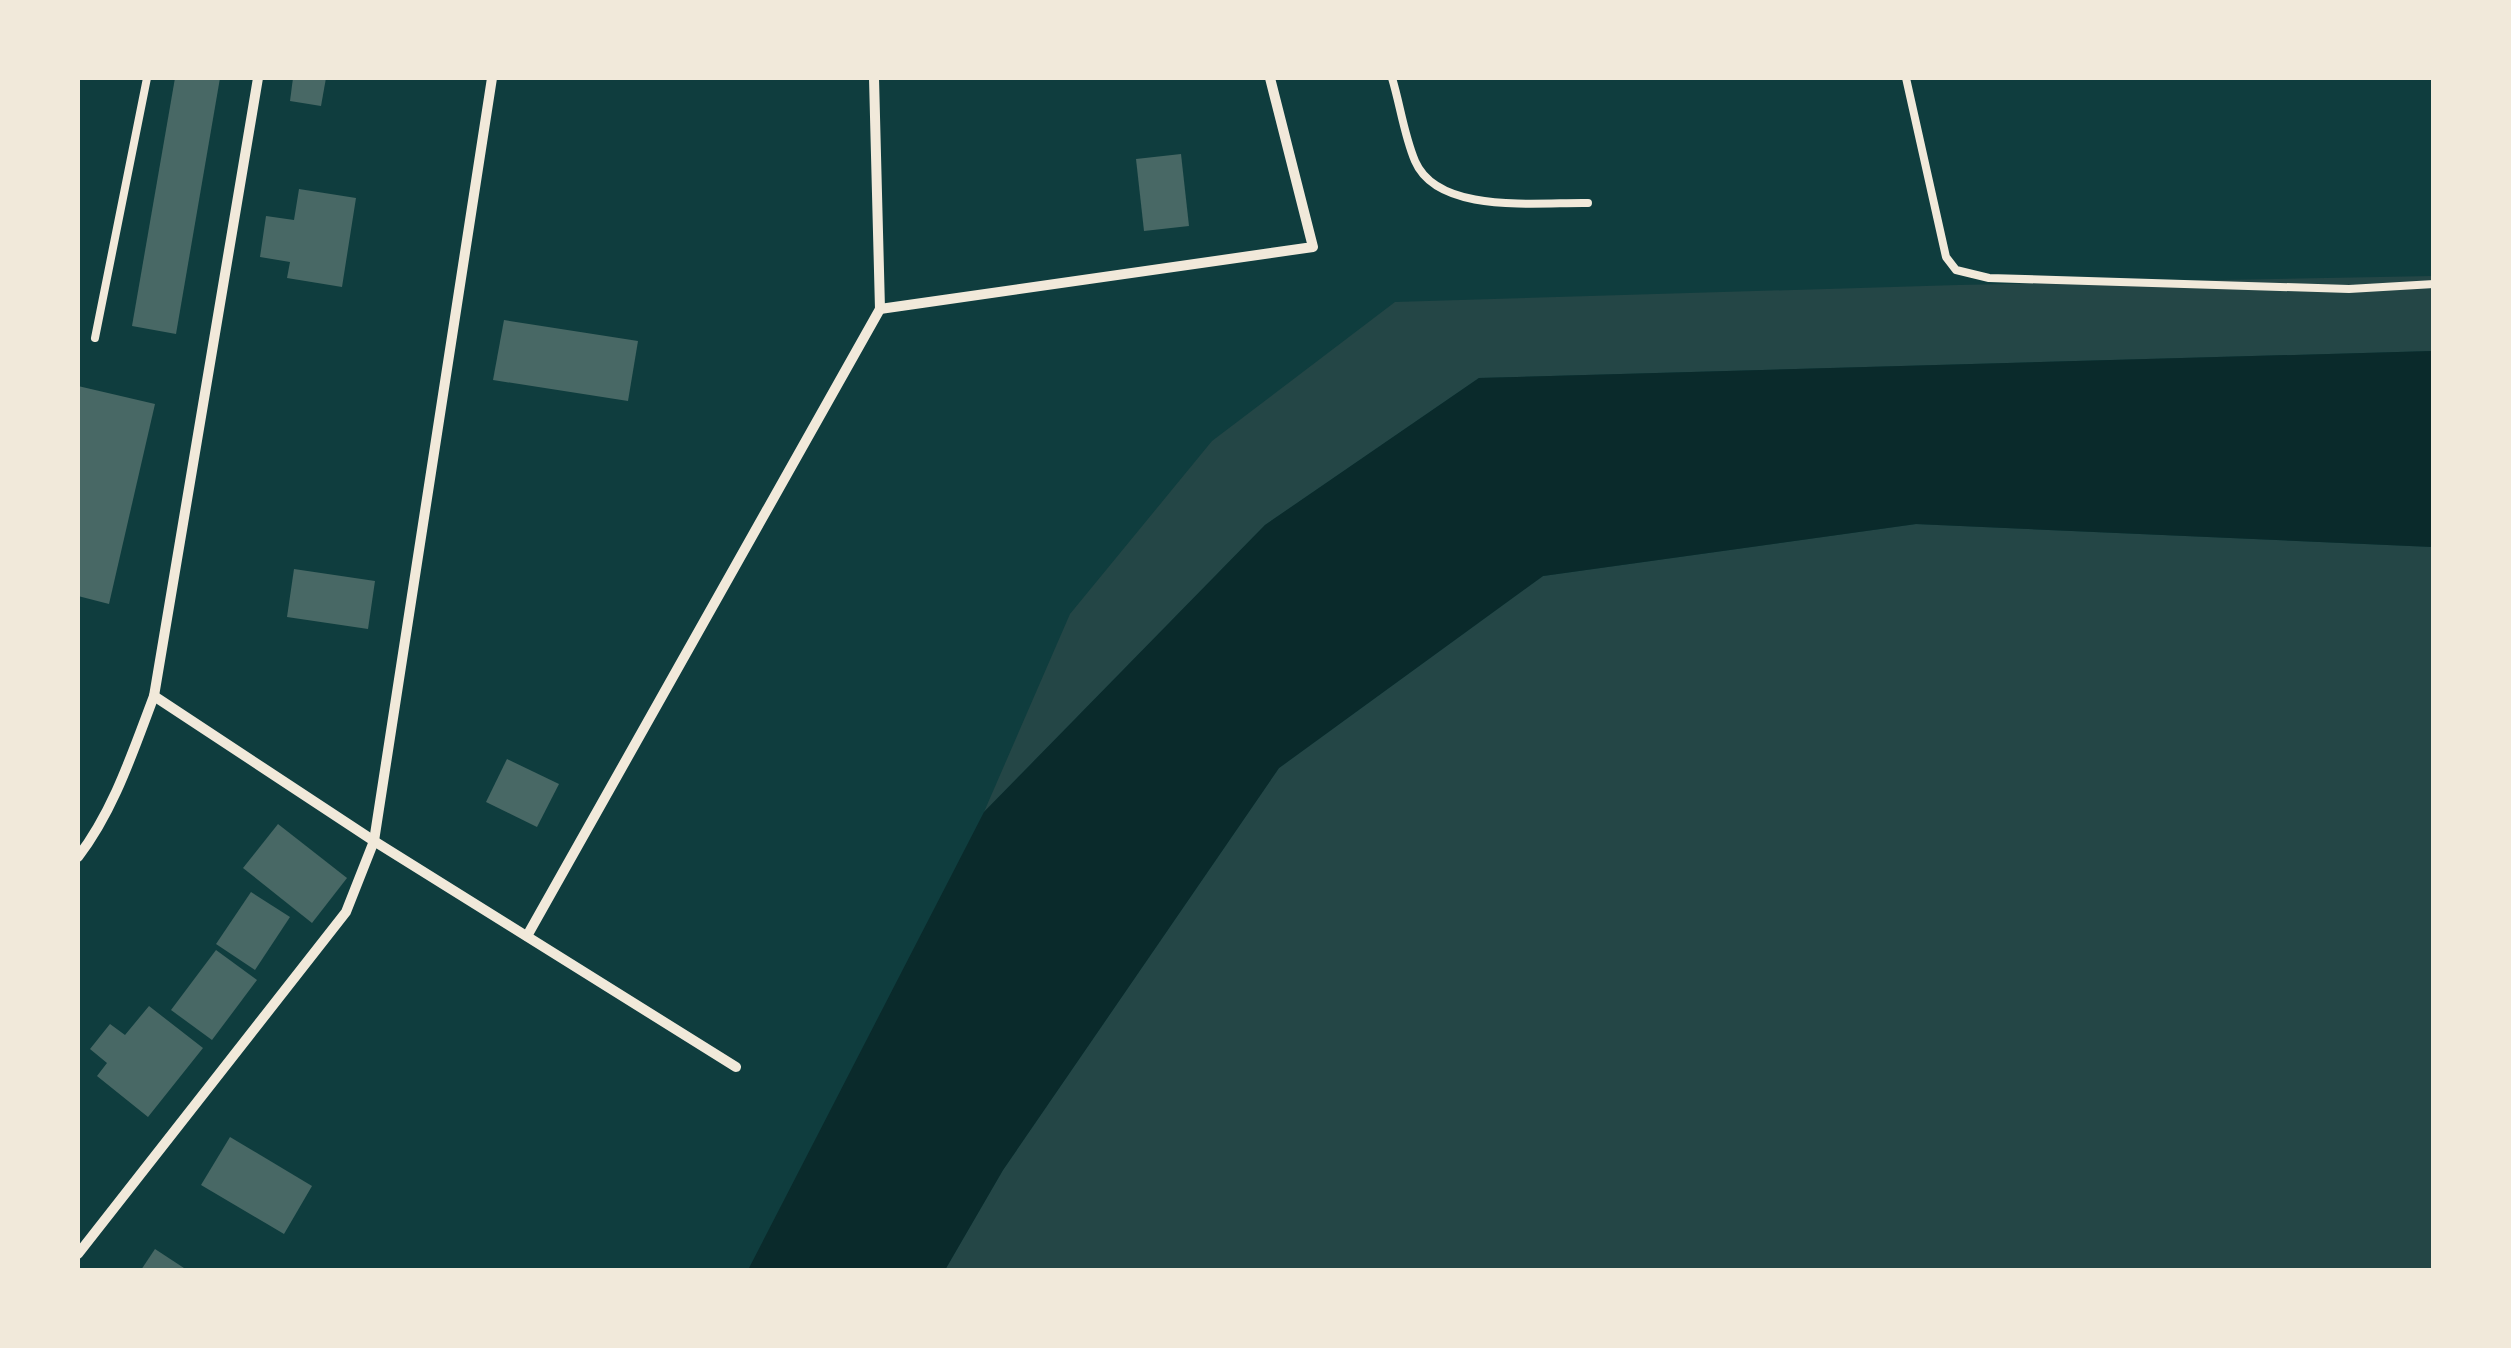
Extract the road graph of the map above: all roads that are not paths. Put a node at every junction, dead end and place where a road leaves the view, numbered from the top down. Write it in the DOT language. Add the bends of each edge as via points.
graph roads {
  1 [pos="147,78"];
  2 [pos="258,78"];
  3 [pos="492,78"];
  4 [pos="874,78"];
  5 [pos="1270,78"];
  6 [pos="1392,78"];
  7 [pos="1906,78"];
  8 [pos="1588,203"];
  9 [pos="2434,284"];
  10 [pos="880,309"];
  11 [pos="96,338"];
  12 [pos="154,696"];
  13 [pos="374,841"];
  14 [pos="78,857"];
  15 [pos="527,936"];
  16 [pos="736,1067"];
  17 [pos="78,1254"];
  1 -- 11 [label="lane"];
  2 -- 12 [label="street"];
  3 -- 13 [label="street"];
  4 -- 10 [label="street"];
  5 -- 10 [label="street" via="1313,247"];
  6 -- 8 [label="lane" via="1416,162 1430,184 1480,200"];
  7 -- 9 [label="lane" via="1946,256 1956,270 1989,278 2329,288"];
  10 -- 15 [label="street"];
  12 -- 13 [label="street"];
  12 -- 14 [label="street" via="122,780"];
  13 -- 15 [label="street"];
  13 -- 17 [label="street" via="346,912"];
  15 -- 16 [label="street"];
}
